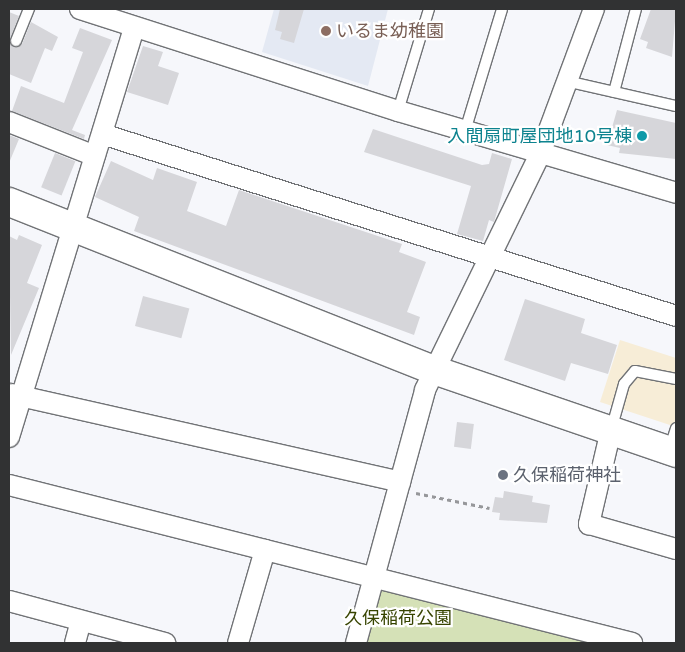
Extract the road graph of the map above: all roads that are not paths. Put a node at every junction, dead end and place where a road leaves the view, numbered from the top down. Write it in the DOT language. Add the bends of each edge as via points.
graph roads {
  1 [pos="30,9"];
  2 [pos="80,9"];
  3 [pos="429,9"];
  4 [pos="502,9"];
  5 [pos="594,9"];
  6 [pos="636,9"];
  7 [pos="133,21"];
  8 [pos="16,41"];
  9 [pos="566,81"];
  10 [pos="614,92"];
  11 [pos="676,106"];
  12 [pos="398,111"];
  13 [pos="9,122"];
  14 [pos="465,131"];
  15 [pos="102,134"];
  16 [pos="540,154"];
  17 [pos="95,156"];
  18 [pos="676,193"];
  19 [pos="9,202"];
  20 [pos="72,230"];
  21 [pos="488,259"];
  22 [pos="676,316"];
  23 [pos="434,370"];
  24 [pos="676,379"];
  25 [pos="15,395"];
  26 [pos="612,430"];
  27 [pos="9,437"];
  28 [pos="674,444"];
  29 [pos="9,485"];
  30 [pos="399,485"];
  31 [pos="676,549"];
  32 [pos="265,550"];
  33 [pos="375,578"];
  34 [pos="9,601"];
  35 [pos="81,621"];
  36 [pos="75,643"];
  37 [pos="165,643"];
  38 [pos="238,643"];
  39 [pos="356,643"];
  40 [pos="632,643"];
  1 -- 8 [label="lane"];
  2 -- 7 [label="street"];
  3 -- 12 [label="lane"];
  4 -- 14 [label="lane"];
  5 -- 9 [label="street"];
  6 -- 10 [label="lane"];
  7 -- 12 [label="street"];
  7 -- 15 [label="street"];
  9 -- 10 [label="lane"];
  9 -- 16 [label="street"];
  10 -- 11 [label="lane"];
  12 -- 14 [label="street"];
  13 -- 17 [label="street"];
  14 -- 16 [label="street"];
  15 -- 17 [label="street"];
  15 -- 21 [label="street"];
  16 -- 18 [label="street"];
  16 -- 21 [label="street"];
  17 -- 20 [label="street"];
  19 -- 20 [label="street"];
  20 -- 23 [label="street"];
  20 -- 25 [label="street"];
  21 -- 22 [label="street"];
  21 -- 23 [label="street"];
  23 -- 26 [label="street"];
  23 -- 30 [label="street"];
  24 -- 26 [label="lane" via="635,371 624,384"];
  25 -- 27 [label="street"];
  25 -- 30 [label="street"];
  26 -- 28 [label="street"];
  26 -- 31 [label="street" via="589,524"];
  29 -- 32 [label="street"];
  30 -- 33 [label="street"];
  32 -- 33 [label="street"];
  32 -- 38 [label="street"];
  33 -- 39 [label="street"];
  33 -- 40 [label="street"];
  34 -- 35 [label="street"];
  35 -- 36 [label="street"];
  35 -- 37 [label="street"];
}
